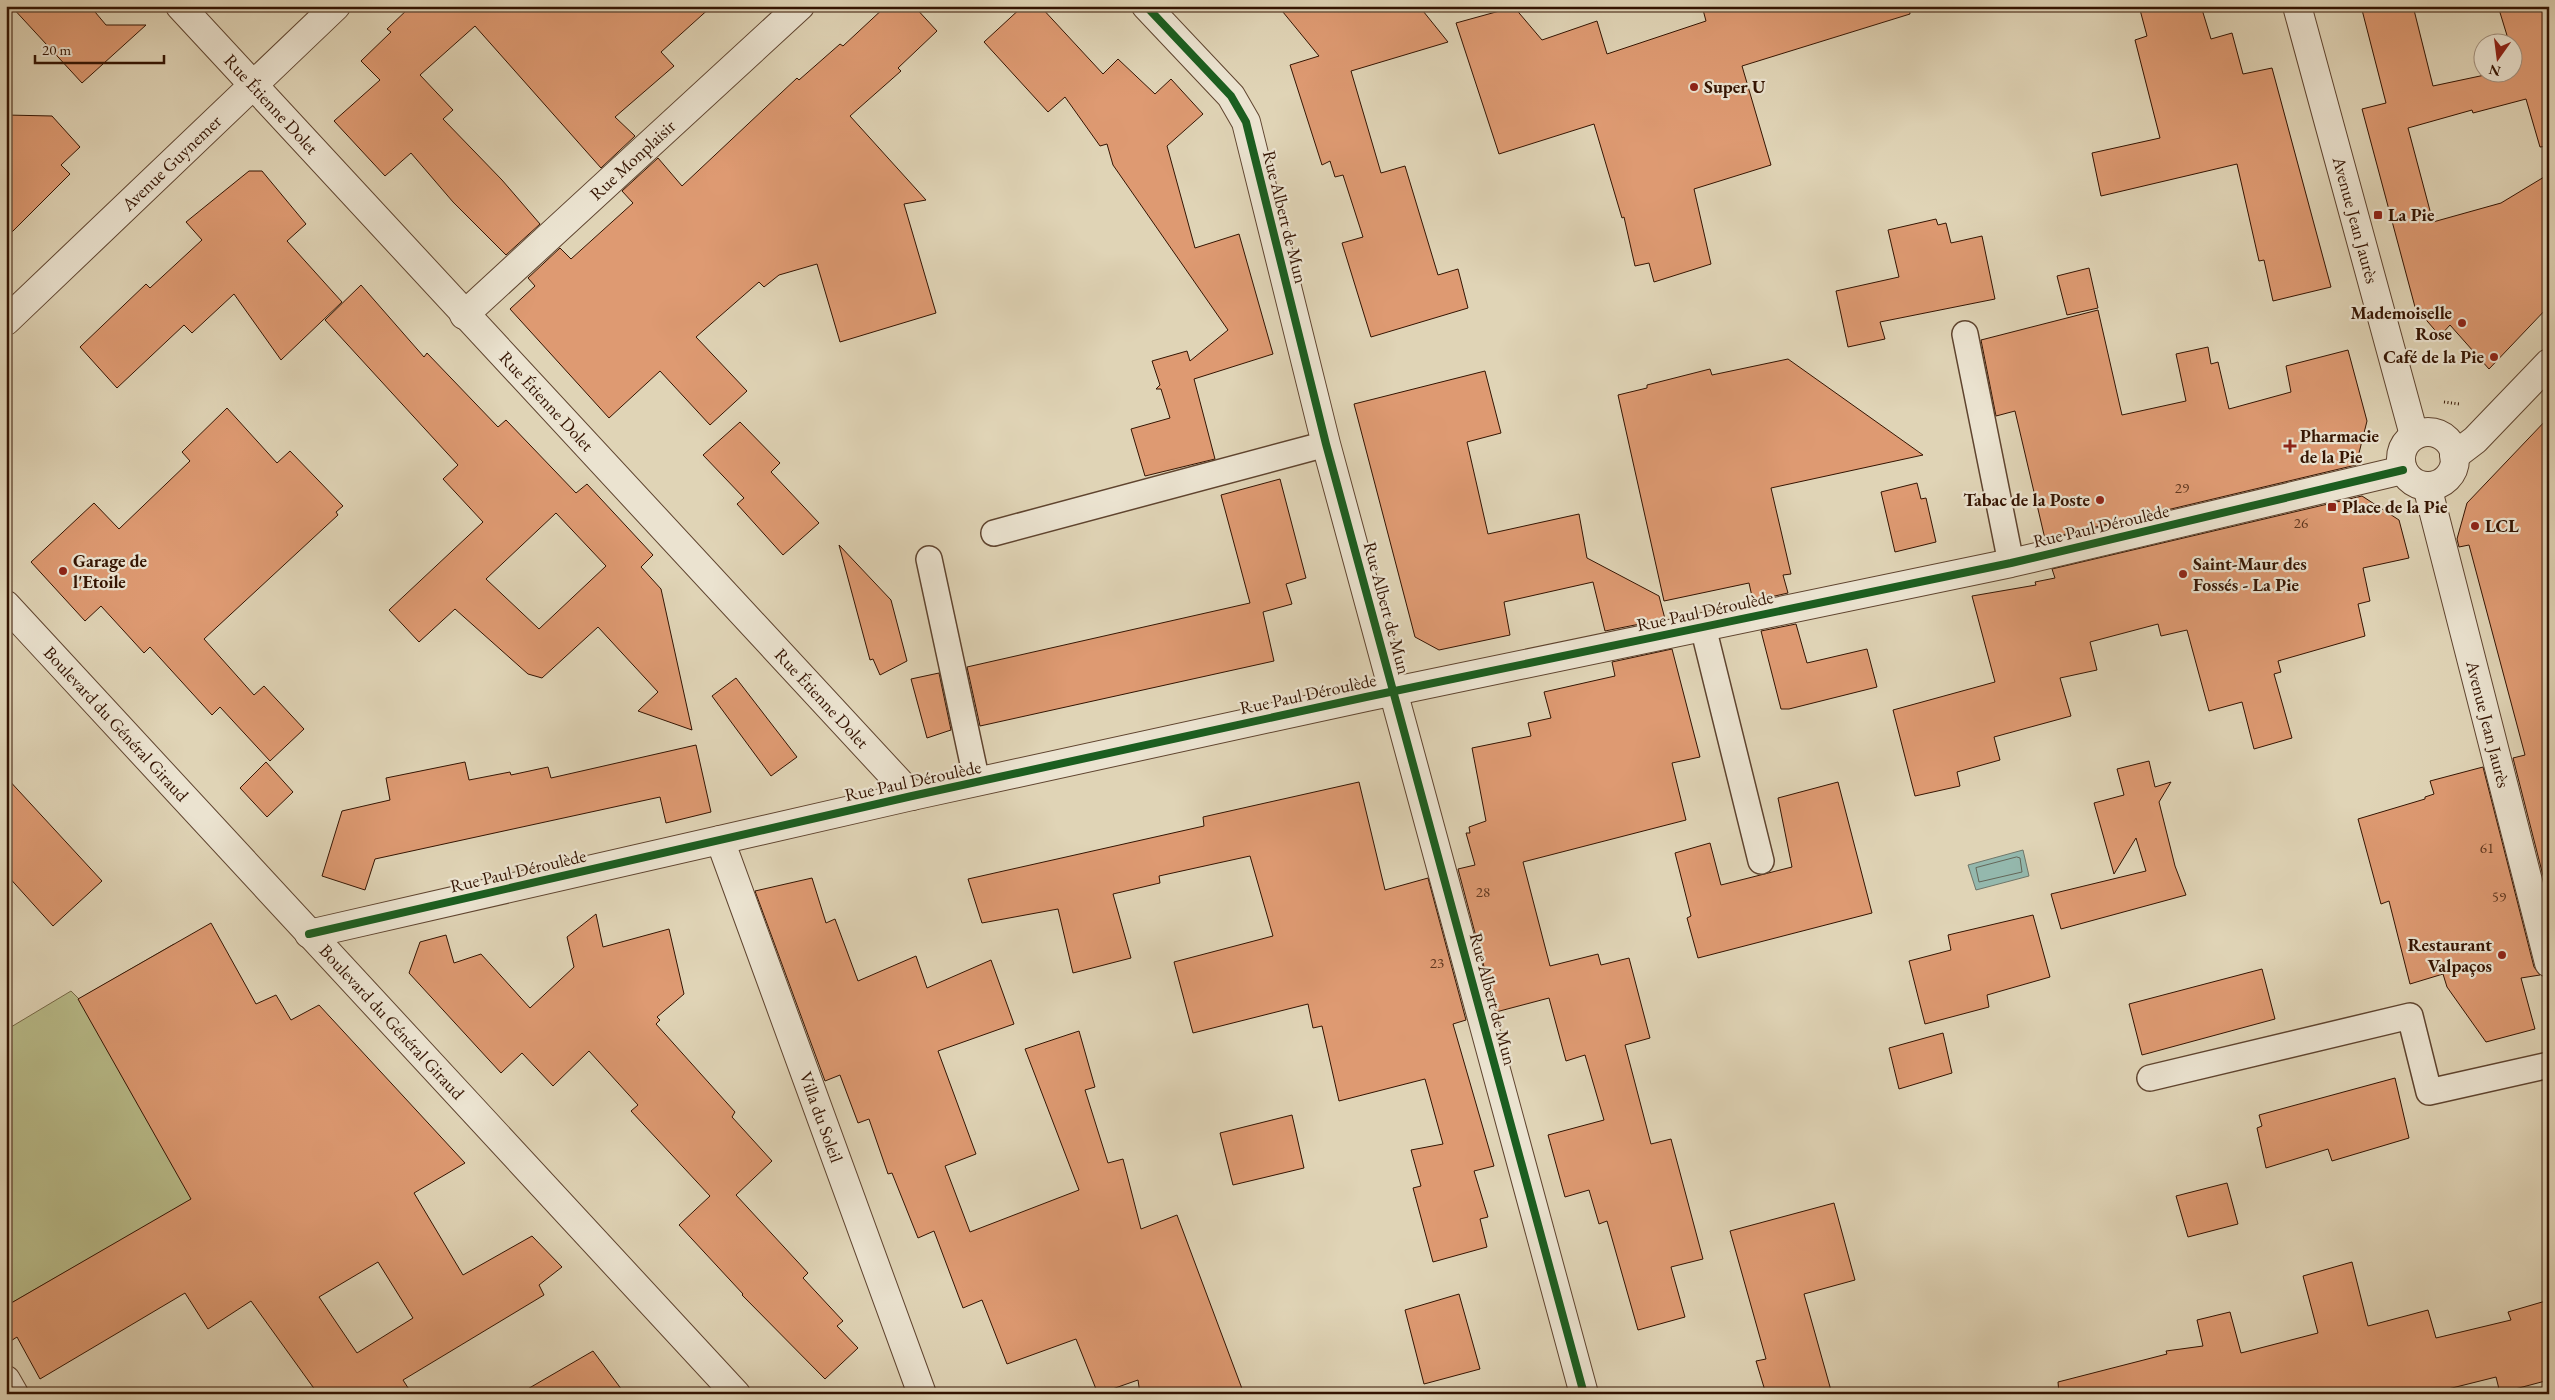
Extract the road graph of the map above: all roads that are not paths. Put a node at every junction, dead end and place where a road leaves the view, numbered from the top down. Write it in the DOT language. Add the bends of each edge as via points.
graph roads {
  1 [pos="180,6"];
  2 [pos="336,6"];
  3 [pos="800,6"];
  4 [pos="2297,6"];
  5 [pos="1158,10"];
  6 [pos="254,85"];
  7 [pos="464,315"];
  8 [pos="6,321"];
  9 [pos="1965,334"];
  10 [pos="2549,363"];
  11 [pos="2414,435"];
  12 [pos="1326,444"];
  13 [pos="2454,456"];
  14 [pos="2403,470"];
  15 [pos="2426,486"];
  16 [pos="994,533"];
  17 [pos="929,559"];
  18 [pos="2011,563"];
  19 [pos="6,605"];
  20 [pos="1703,627"];
  21 [pos="1394,691"];
  22 [pos="977,782"];
  23 [pos="912,796"];
  24 [pos="720,840"];
  25 [pos="1761,861"];
  26 [pos="309,934"];
  27 [pos="2549,963"];
  28 [pos="2549,1065"];
  29 [pos="2150,1078"];
  30 [pos="6,1380"];
  31 [pos="14,1394"];
  32 [pos="736,1394"];
  33 [pos="922,1394"];
  34 [pos="1584,1394"];
  1 -- 6 [label="street, Rue Étienne Dolet"];
  2 -- 6 [label="street, Avenue Guynemer"];
  3 -- 7 [label="street, Rue Monplaisir"];
  4 -- 11 [label="street, Avenue Jean Jaurès"];
  5 -- 12 [label="street, Rue Albert de Mun" via="1231,96 1246,122"];
  6 -- 7 [label="street, Rue Étienne Dolet"];
  6 -- 8 [label="street, Avenue Guynemer"];
  7 -- 23 [label="street, Rue Étienne Dolet"];
  9 -- 18 [label="lane"];
  10 -- 13 [label="street" via="2475,440"];
  11 -- 13 [label="street" via="2423,432 2440,434 2452,447"];
  11 -- 14 [label="street" via="2403,447"];
  12 -- 16 [label="lane"];
  12 -- 21 [label="street, Rue Albert de Mun"];
  13 -- 15 [label="street" via="2448,478"];
  14 -- 15 [label="street" via="2412,481"];
  14 -- 18 [label="street, Rue Paul Déroulède"];
  15 -- 27 [label="street, Avenue Jean Jaurès"];
  17 -- 22 [label="lane"];
  18 -- 20 [label="street, Rue Paul Déroulède"];
  19 -- 26 [label="street, Boulevard du Général Giraud"];
  20 -- 21 [label="street, Rue Paul Déroulède"];
  20 -- 25 [label="lane"];
  21 -- 22 [label="street, Rue Paul Déroulède"];
  21 -- 34 [label="street, Rue Albert de Mun"];
  22 -- 23 [label="street, Rue Paul Déroulède"];
  23 -- 24 [label="street, Rue Paul Déroulède"];
  24 -- 26 [label="street, Rue Paul Déroulède"];
  24 -- 33 [label="street, Villa du Soleil"];
  26 -- 32 [label="street, Boulevard du Général Giraud"];
  28 -- 29 [label="lane" via="2429,1092 2410,1016"];
  30 -- 31 [label="street"];
}
